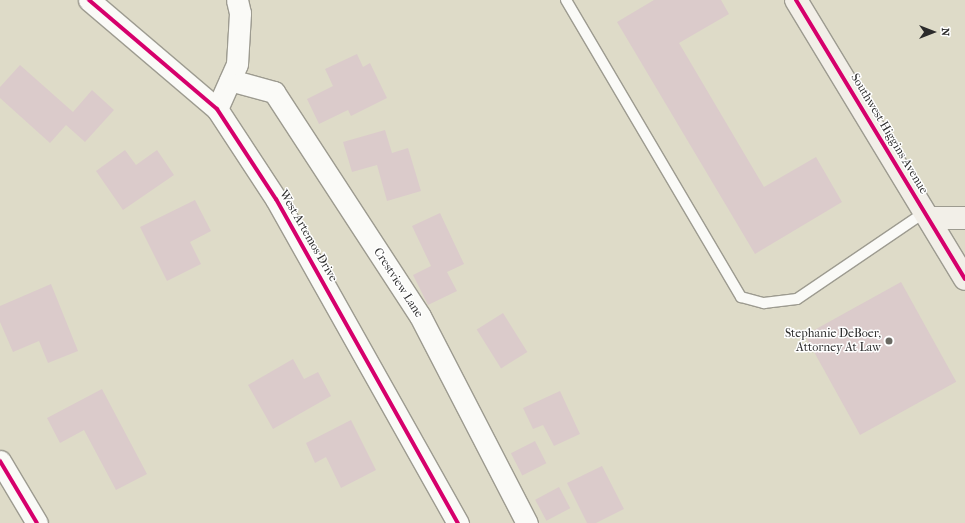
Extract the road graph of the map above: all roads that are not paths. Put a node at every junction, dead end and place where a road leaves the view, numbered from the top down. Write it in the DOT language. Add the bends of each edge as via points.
graph roads {
  1 [pos="89,0"];
  2 [pos="237,0"];
  3 [pos="566,0"];
  4 [pos="796,0"];
  5 [pos="230,80"];
  6 [pos="217,109"];
  7 [pos="927,215"];
  8 [pos="965,218"];
  9 [pos="965,279"];
  10 [pos="0,461"];
  11 [pos="37,523"];
  12 [pos="458,523"];
  13 [pos="527,523"];
  1 -- 6 [label="street, West Artemos Drive"];
  2 -- 5 [label="street" via="240,13 237,64"];
  3 -- 7 [label="lane" via="741,298 764,303 796,299"];
  4 -- 7 [label="main road, Southwest Higgins Avenue"];
  5 -- 6 [label="street"];
  5 -- 13 [label="street, Crestview Lane" via="274,92 420,316"];
  6 -- 12 [label="street, West Artemos Drive" via="276,199"];
  7 -- 8 [label="main road"];
  7 -- 9 [label="main road, Southwest Higgins Avenue"];
  10 -- 11 [label="street"];
}
